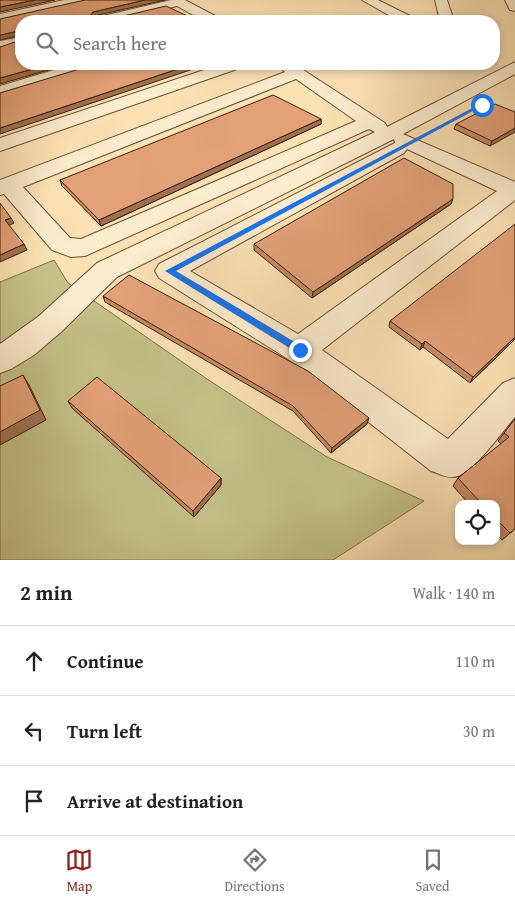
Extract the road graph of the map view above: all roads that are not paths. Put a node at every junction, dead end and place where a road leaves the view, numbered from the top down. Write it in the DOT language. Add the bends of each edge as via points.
graph roads {
  1 [pos="81,0"];
  2 [pos="368,0"];
  3 [pos="441,0"];
  4 [pos="511,0"];
  5 [pos="180,1"];
  6 [pos="515,7"];
  7 [pos="124,15"];
  8 [pos="204,15"];
  9 [pos="397,15"];
  10 [pos="445,15"];
  11 [pos="0,18"];
  12 [pos="15,42"];
  13 [pos="0,46"];
  14 [pos="509,65"];
  15 [pos="71,70"];
  16 [pos="219,70"];
  17 [pos="286,70"];
  18 [pos="294,70"];
  19 [pos="0,92"];
  20 [pos="482,105"];
  21 [pos="406,142"];
  22 [pos="0,145"];
  23 [pos="4,187"];
  24 [pos="515,190"];
  25 [pos="300,350"];
  26 [pos="0,360"];
  27 [pos="515,393"];
  1 -- 11 [label="street"];
  2 -- 9 [label="street"];
  3 -- 10 [label="street"];
  4 -- 6 [label="street"];
  5 -- 7 [label="street"];
  5 -- 8 [label="street"];
  12 -- 13 [label="street"];
  14 -- 26 [label="street" via="402,127 107,270 50,324"];
  15 -- 19 [label="street"];
  16 -- 22 [label="street"];
  17 -- 23 [label="street"];
  18 -- 23 [label="street" via="374,125 85,247 71,248 61,244"];
  20 -- 21 [label="street"];
  21 -- 24 [label="street"];
  21 -- 25 [label="street" via="169,271"];
  24 -- 25 [label="street"];
  25 -- 27 [label="street" via="444,458 454,459"];
}
